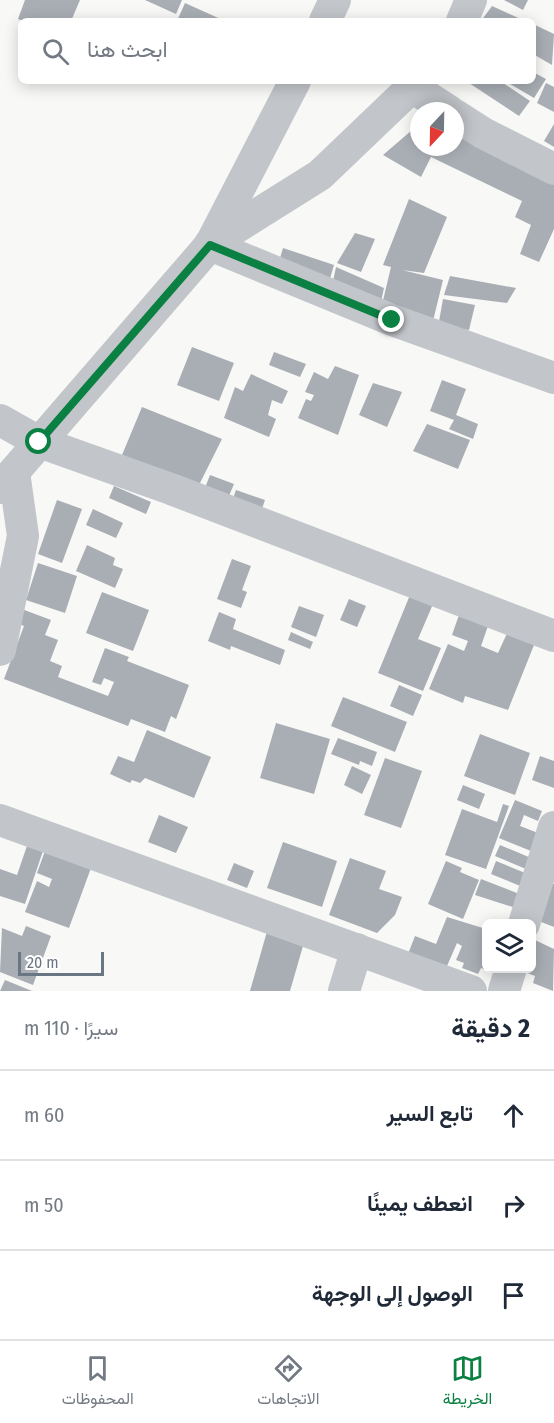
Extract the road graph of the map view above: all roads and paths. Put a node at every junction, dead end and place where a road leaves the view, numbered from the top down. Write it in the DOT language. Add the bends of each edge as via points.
graph roads {
  1 [pos="335,0"];
  2 [pos="471,0"];
  3 [pos="326,18"];
  4 [pos="463,18"];
  5 [pos="293,84"];
  6 [pos="414,84"];
  7 [pos="437,102"];
  8 [pos="464,121"];
  9 [pos="554,169"];
  10 [pos="210,245"];
  11 [pos="554,378"];
  12 [pos="0,420"];
  13 [pos="39,442"];
  14 [pos="7,480"];
  15 [pos="554,636"];
  16 [pos="0,650"];
  17 [pos="0,820"];
  18 [pos="554,827"];
  19 [pos="526,919"];
  20 [pos="357,949"];
  21 [pos="510,973"];
  22 [pos="344,991"];
  23 [pos="471,991"];
  24 [pos="504,991"];
  1 -- 3 [label="street"];
  2 -- 4 [label="street"];
  5 -- 10 [label="street"];
  6 -- 7 [label="street"];
  6 -- 10 [label="street" via="320,175"];
  8 -- 9 [label="street"];
  10 -- 11 [label="street" via="392,320"];
  10 -- 13 [label="street"];
  12 -- 13 [label="street"];
  13 -- 14 [label="street"];
  13 -- 15 [label="street"];
  14 -- 16 [label="street" via="23,536"];
  17 -- 20 [label="street"];
  18 -- 19 [label="street"];
  20 -- 22 [label="street"];
  20 -- 23 [label="street"];
  21 -- 24 [label="street"];
}
